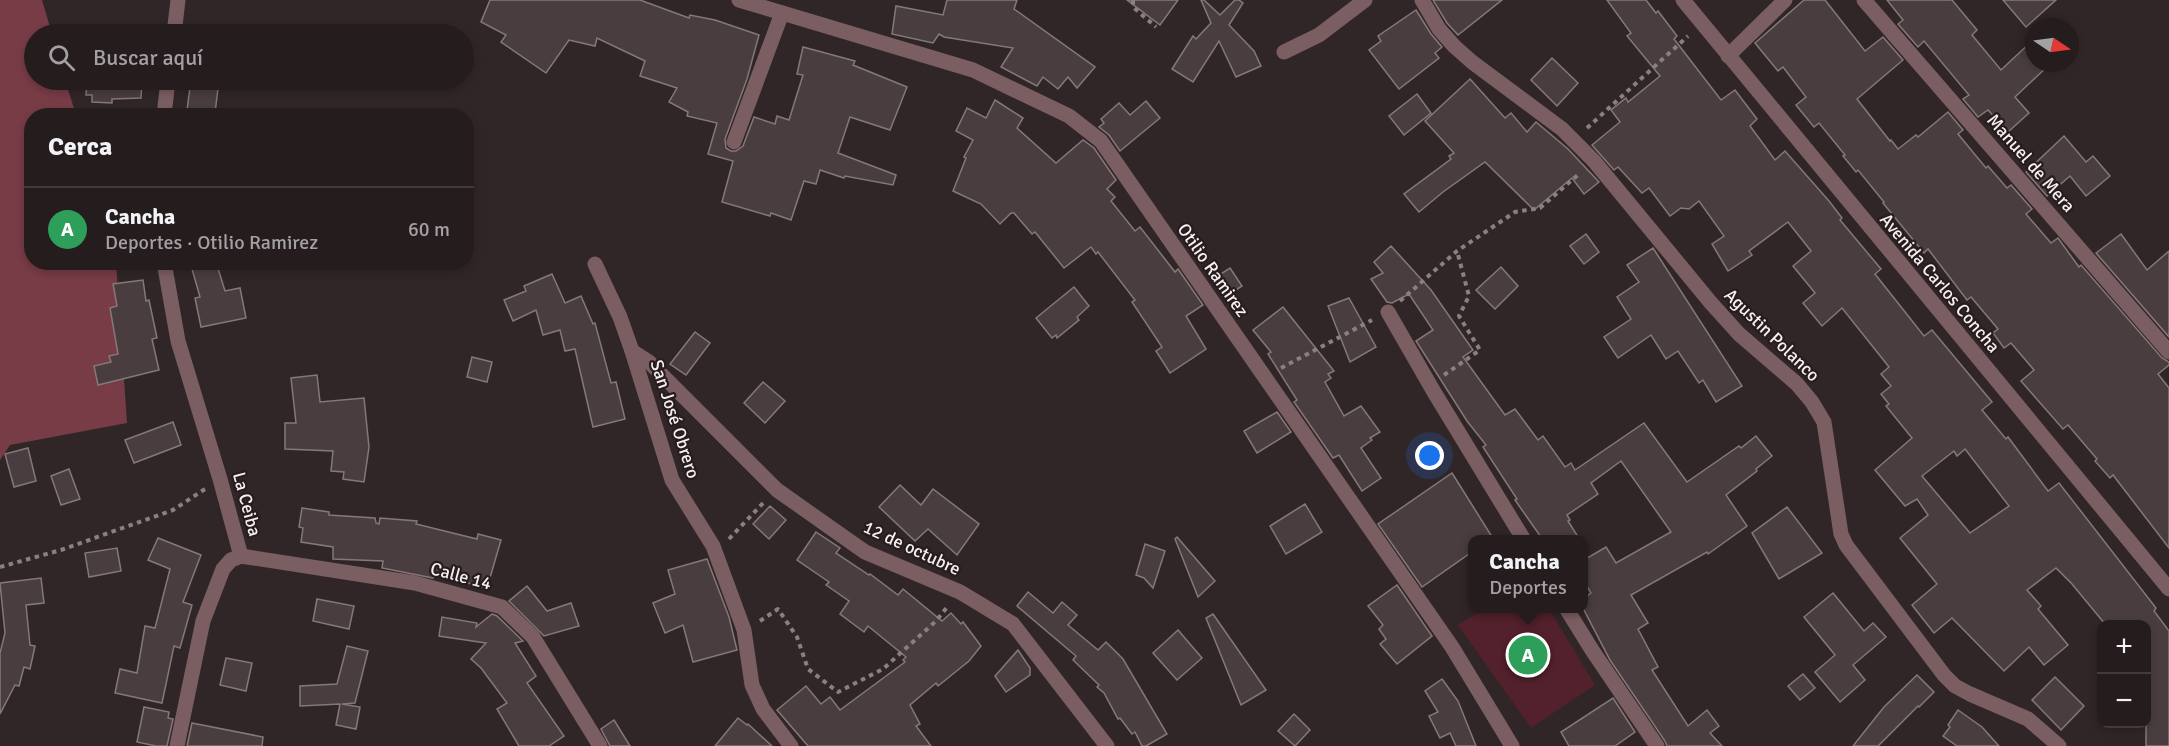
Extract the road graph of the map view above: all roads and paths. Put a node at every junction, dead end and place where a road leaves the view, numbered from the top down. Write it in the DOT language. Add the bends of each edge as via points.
graph roads {
  1 [pos="178,0"];
  2 [pos="739,0"];
  3 [pos="1133,0"];
  4 [pos="1365,0"];
  5 [pos="1422,0"];
  6 [pos="1683,0"];
  7 [pos="1785,0"];
  8 [pos="1864,0"];
  9 [pos="782,13"];
  10 [pos="175,24"];
  11 [pos="1702,24"];
  12 [pos="1156,27"];
  13 [pos="1284,52"];
  14 [pos="1728,56"];
  15 [pos="167,90"];
  16 [pos="165,108"];
  17 [pos="1574,140"];
  18 [pos="734,142"];
  19 [pos="1594,161"];
  20 [pos="1457,251"];
  21 [pos="595,264"];
  22 [pos="165,270"];
  23 [pos="1388,312"];
  24 [pos="632,351"];
  25 [pos="2169,352"];
  26 [pos="1264,378"];
  27 [pos="1434,392"];
  28 [pos="220,479"];
  29 [pos="777,490"];
  30 [pos="1521,535"];
  31 [pos="713,546"];
  32 [pos="241,556"];
  33 [pos="0,567"];
  34 [pos="2169,589"];
  35 [pos="960,592"];
  36 [pos="1569,613"];
  37 [pos="744,630"];
  38 [pos="177,746"];
  39 [pos="600,746"];
  40 [pos="791,746"];
  41 [pos="1107,746"];
  42 [pos="1512,746"];
  43 [pos="1657,746"];
  44 [pos="2059,746"];
  1 -- 10 [label="street"];
  2 -- 9 [label="street, Otilio Ramirez"];
  3 -- 12 [label="path" via="1133,7"];
  4 -- 13 [label="street" via="1319,35"];
  5 -- 17 [label="street, Agustin Polanco" via="1439,29 1463,54"];
  6 -- 11 [label="street, Avenida Carlos Concha"];
  7 -- 14 [label="street"];
  8 -- 25 [label="street, Manuel de Mera"];
  9 -- 18 [label="street"];
  9 -- 26 [label="street, Otilio Ramirez" via="974,70 1069,116 1089,130 1101,141"];
  11 -- 14 [label="street, Avenida Carlos Concha"];
  11 -- 17 [label="path"];
  14 -- 34 [label="street, Avenida Carlos Concha"];
  15 -- 16 [label="street"];
  17 -- 19 [label="street, Agustin Polanco"];
  19 -- 20 [label="path" via="1540,208 1515,212"];
  19 -- 44 [label="street, Agustin Polanco" via="1711,303 1812,402 1824,422 1846,545 1944,675 1970,694 2028,719"];
  20 -- 23 [label="path"];
  20 -- 27 [label="path" via="1469,296 1459,316 1480,350 1436,381"];
  21 -- 24 [label="street, San José Obrero"];
  22 -- 28 [label="street, La Ceiba" via="178,341"];
  23 -- 26 [label="path"];
  23 -- 27 [label="street"];
  24 -- 29 [label="street, 12 de octubre" via="649,362"];
  24 -- 31 [label="street, San José Obrero" via="672,480"];
  26 -- 42 [label="street, Otilio Ramirez" via="1452,647"];
  27 -- 30 [label="street"];
  28 -- 32 [label="street, La Ceiba"];
  28 -- 33 [label="path" via="173,510"];
  29 -- 31 [label="path" via="729,539"];
  29 -- 35 [label="street, 12 de octubre" via="865,552"];
  31 -- 37 [label="street, San José Obrero"];
  32 -- 38 [label="street, La Ceiba" via="223,569 203,621"];
  32 -- 39 [label="street, Calle 14" via="415,583 502,607 533,637"];
  35 -- 37 [label="path" via="936,621 883,669 838,692 808,669 797,637 778,609"];
  35 -- 41 [label="street, 12 de octubre" via="1013,624"];
  36 -- 43 [label="street"];
  37 -- 40 [label="street, San José Obrero" via="752,686 763,709"];
}
